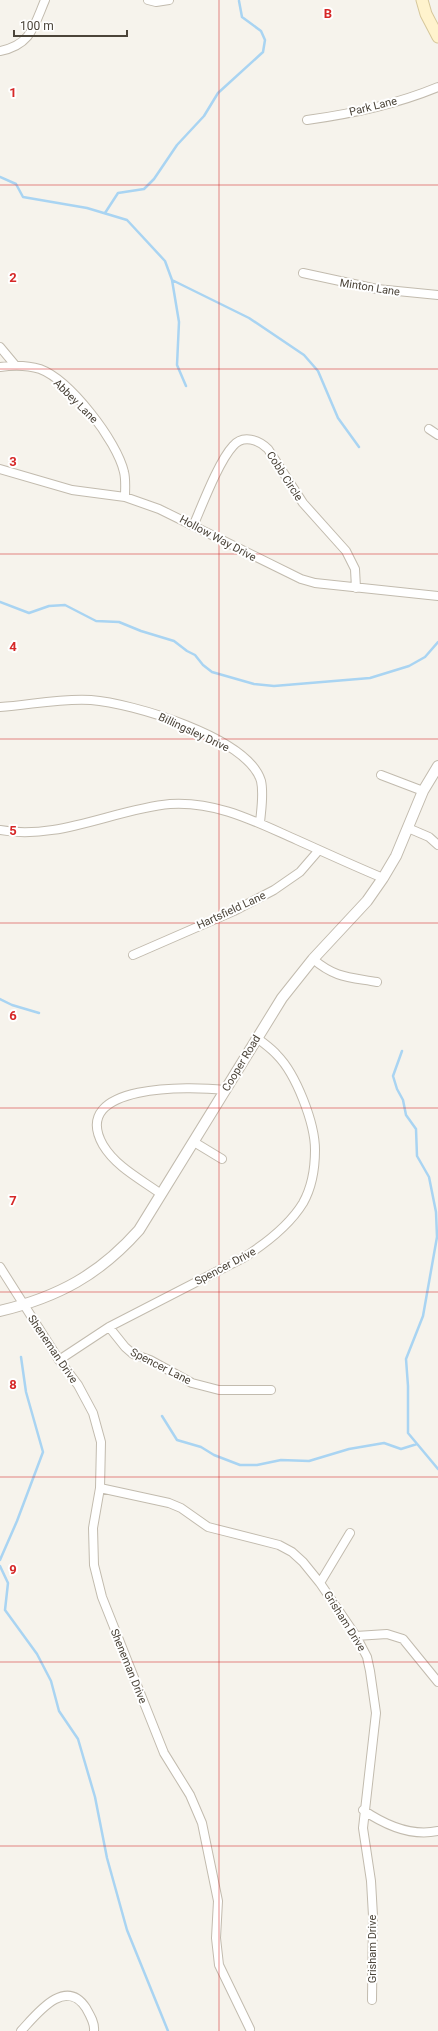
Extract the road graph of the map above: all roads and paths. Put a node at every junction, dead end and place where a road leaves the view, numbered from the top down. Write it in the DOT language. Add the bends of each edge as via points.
graph roads {
  1 [pos="45,0"];
  2 [pos="148,0"];
  3 [pos="168,0"];
  4 [pos="422,0"];
  5 [pos="438,37"];
  6 [pos="0,51"];
  7 [pos="438,87"];
  8 [pos="307,120"];
  9 [pos="303,273"];
  10 [pos="438,295"];
  11 [pos="0,348"];
  12 [pos="15,365"];
  13 [pos="0,367"];
  14 [pos="429,429"];
  15 [pos="438,435"];
  16 [pos="0,469"];
  17 [pos="125,497"];
  18 [pos="194,524"];
  19 [pos="356,588"];
  20 [pos="438,589"];
  21 [pos="438,596"];
  22 [pos="0,707"];
  23 [pos="438,766"];
  24 [pos="381,775"];
  25 [pos="423,791"];
  26 [pos="260,824"];
  27 [pos="408,828"];
  28 [pos="0,830"];
  29 [pos="438,845"];
  30 [pos="319,850"];
  31 [pos="383,878"];
  32 [pos="133,955"];
  33 [pos="313,959"];
  34 [pos="377,982"];
  35 [pos="256,1037"];
  36 [pos="224,1090"];
  37 [pos="194,1142"];
  38 [pos="222,1159"];
  39 [pos="161,1194"];
  40 [pos="0,1267"];
  41 [pos="24,1305"];
  42 [pos="0,1311"];
  43 [pos="109,1327"];
  44 [pos="59,1360"];
  45 [pos="271,1390"];
  46 [pos="100,1488"];
  47 [pos="350,1533"];
  48 [pos="320,1583"];
  49 [pos="356,1636"];
  50 [pos="438,1682"];
  51 [pos="363,1810"];
  52 [pos="438,1831"];
  53 [pos="372,2000"];
  54 [pos="250,2029"];
  55 [pos="21,2031"];
  56 [pos="94,2031"];
  1 -- 6 [label="street" via="25,41"];
  2 -- 3 [label="street"];
  4 -- 5 [label="main road"];
  7 -- 8 [label="street, Park Lane" via="417,95 334,116"];
  9 -- 10 [label="street, Minton Lane" via="377,289"];
  11 -- 12 [label="street"];
  12 -- 13 [label="street, Abbey Lane"];
  12 -- 17 [label="street, Abbey Lane" via="40,370 55,378 96,418 120,460 124,473"];
  14 -- 15 [label="street"];
  16 -- 17 [label="street, Hollow Way Drive" via="72,490"];
  17 -- 18 [label="street, Hollow Way Drive"];
  18 -- 19 [label="street, Hollow Way Drive" via="209,534 302,579"];
  18 -- 19 [label="street, Cobb Circle" via="233,445 247,438 255,440 268,449 303,503 346,551 355,569"];
  19 -- 21 [label="street, Hollow Way Drive"];
  20 -- 21 [label="street"];
  22 -- 26 [label="street, Billingsley Drive" via="63,700 89,700 137,708 174,720 225,745 256,772 262,790"];
  23 -- 25 [label="street, Cooper Road"];
  24 -- 25 [label="street"];
  25 -- 27 [label="street, Cooper Road"];
  26 -- 28 [label="street" via="205,805 171,804 32,832"];
  26 -- 30 [label="street"];
  27 -- 29 [label="street"];
  27 -- 31 [label="street, Cooper Road"];
  30 -- 31 [label="street"];
  30 -- 32 [label="street, Hartsfield Lane" via="300,872 274,890 234,911"];
  31 -- 33 [label="street, Cooper Road" via="367,901"];
  33 -- 34 [label="street" via="326,970 339,976"];
  33 -- 35 [label="street, Cooper Road" via="282,998"];
  35 -- 36 [label="street, Cooper Road"];
  35 -- 43 [label="street, Spencer Drive" via="278,1055 290,1073 310,1121 315,1149 313,1178 303,1202 292,1218 274,1236 253,1251"];
  36 -- 37 [label="street, Cooper Road"];
  36 -- 39 [label="street" via="187,1087 136,1094 111,1102 101,1111 97,1128 104,1146 123,1167"];
  37 -- 38 [label="street"];
  37 -- 39 [label="street, Cooper Road"];
  39 -- 41 [label="street, Cooper Road" via="139,1230 110,1260 81,1280"];
  40 -- 41 [label="street, Sheneman Drive"];
  41 -- 42 [label="street, Cooper Road"];
  41 -- 44 [label="street, Sheneman Drive"];
  43 -- 44 [label="street, Spencer Drive"];
  43 -- 45 [label="street, Spencer Lane" via="133,1354 150,1360 192,1383 219,1390"];
  44 -- 46 [label="street, Sheneman Drive" via="78,1385 93,1413 101,1442"];
  46 -- 48 [label="street, Grisham Drive" via="169,1503 181,1508 208,1527 278,1545 292,1552"];
  46 -- 54 [label="street, Sheneman Drive" via="93,1528 94,1565 102,1597 164,1753 190,1795 202,1823 218,1901 216,1938 219,1965"];
  47 -- 48 [label="street"];
  48 -- 49 [label="street, Grisham Drive"];
  49 -- 50 [label="street" via="387,1634 403,1639"];
  49 -- 51 [label="street, Grisham Drive" via="367,1657 376,1713"];
  51 -- 52 [label="street" via="396,1828 412,1832"];
  51 -- 53 [label="street, Grisham Drive" via="362,1828 371,1881 373,1916"];
  55 -- 56 [label="street" via="44,2006 57,1997 70,1996 84,2005 90,2015"];
}
